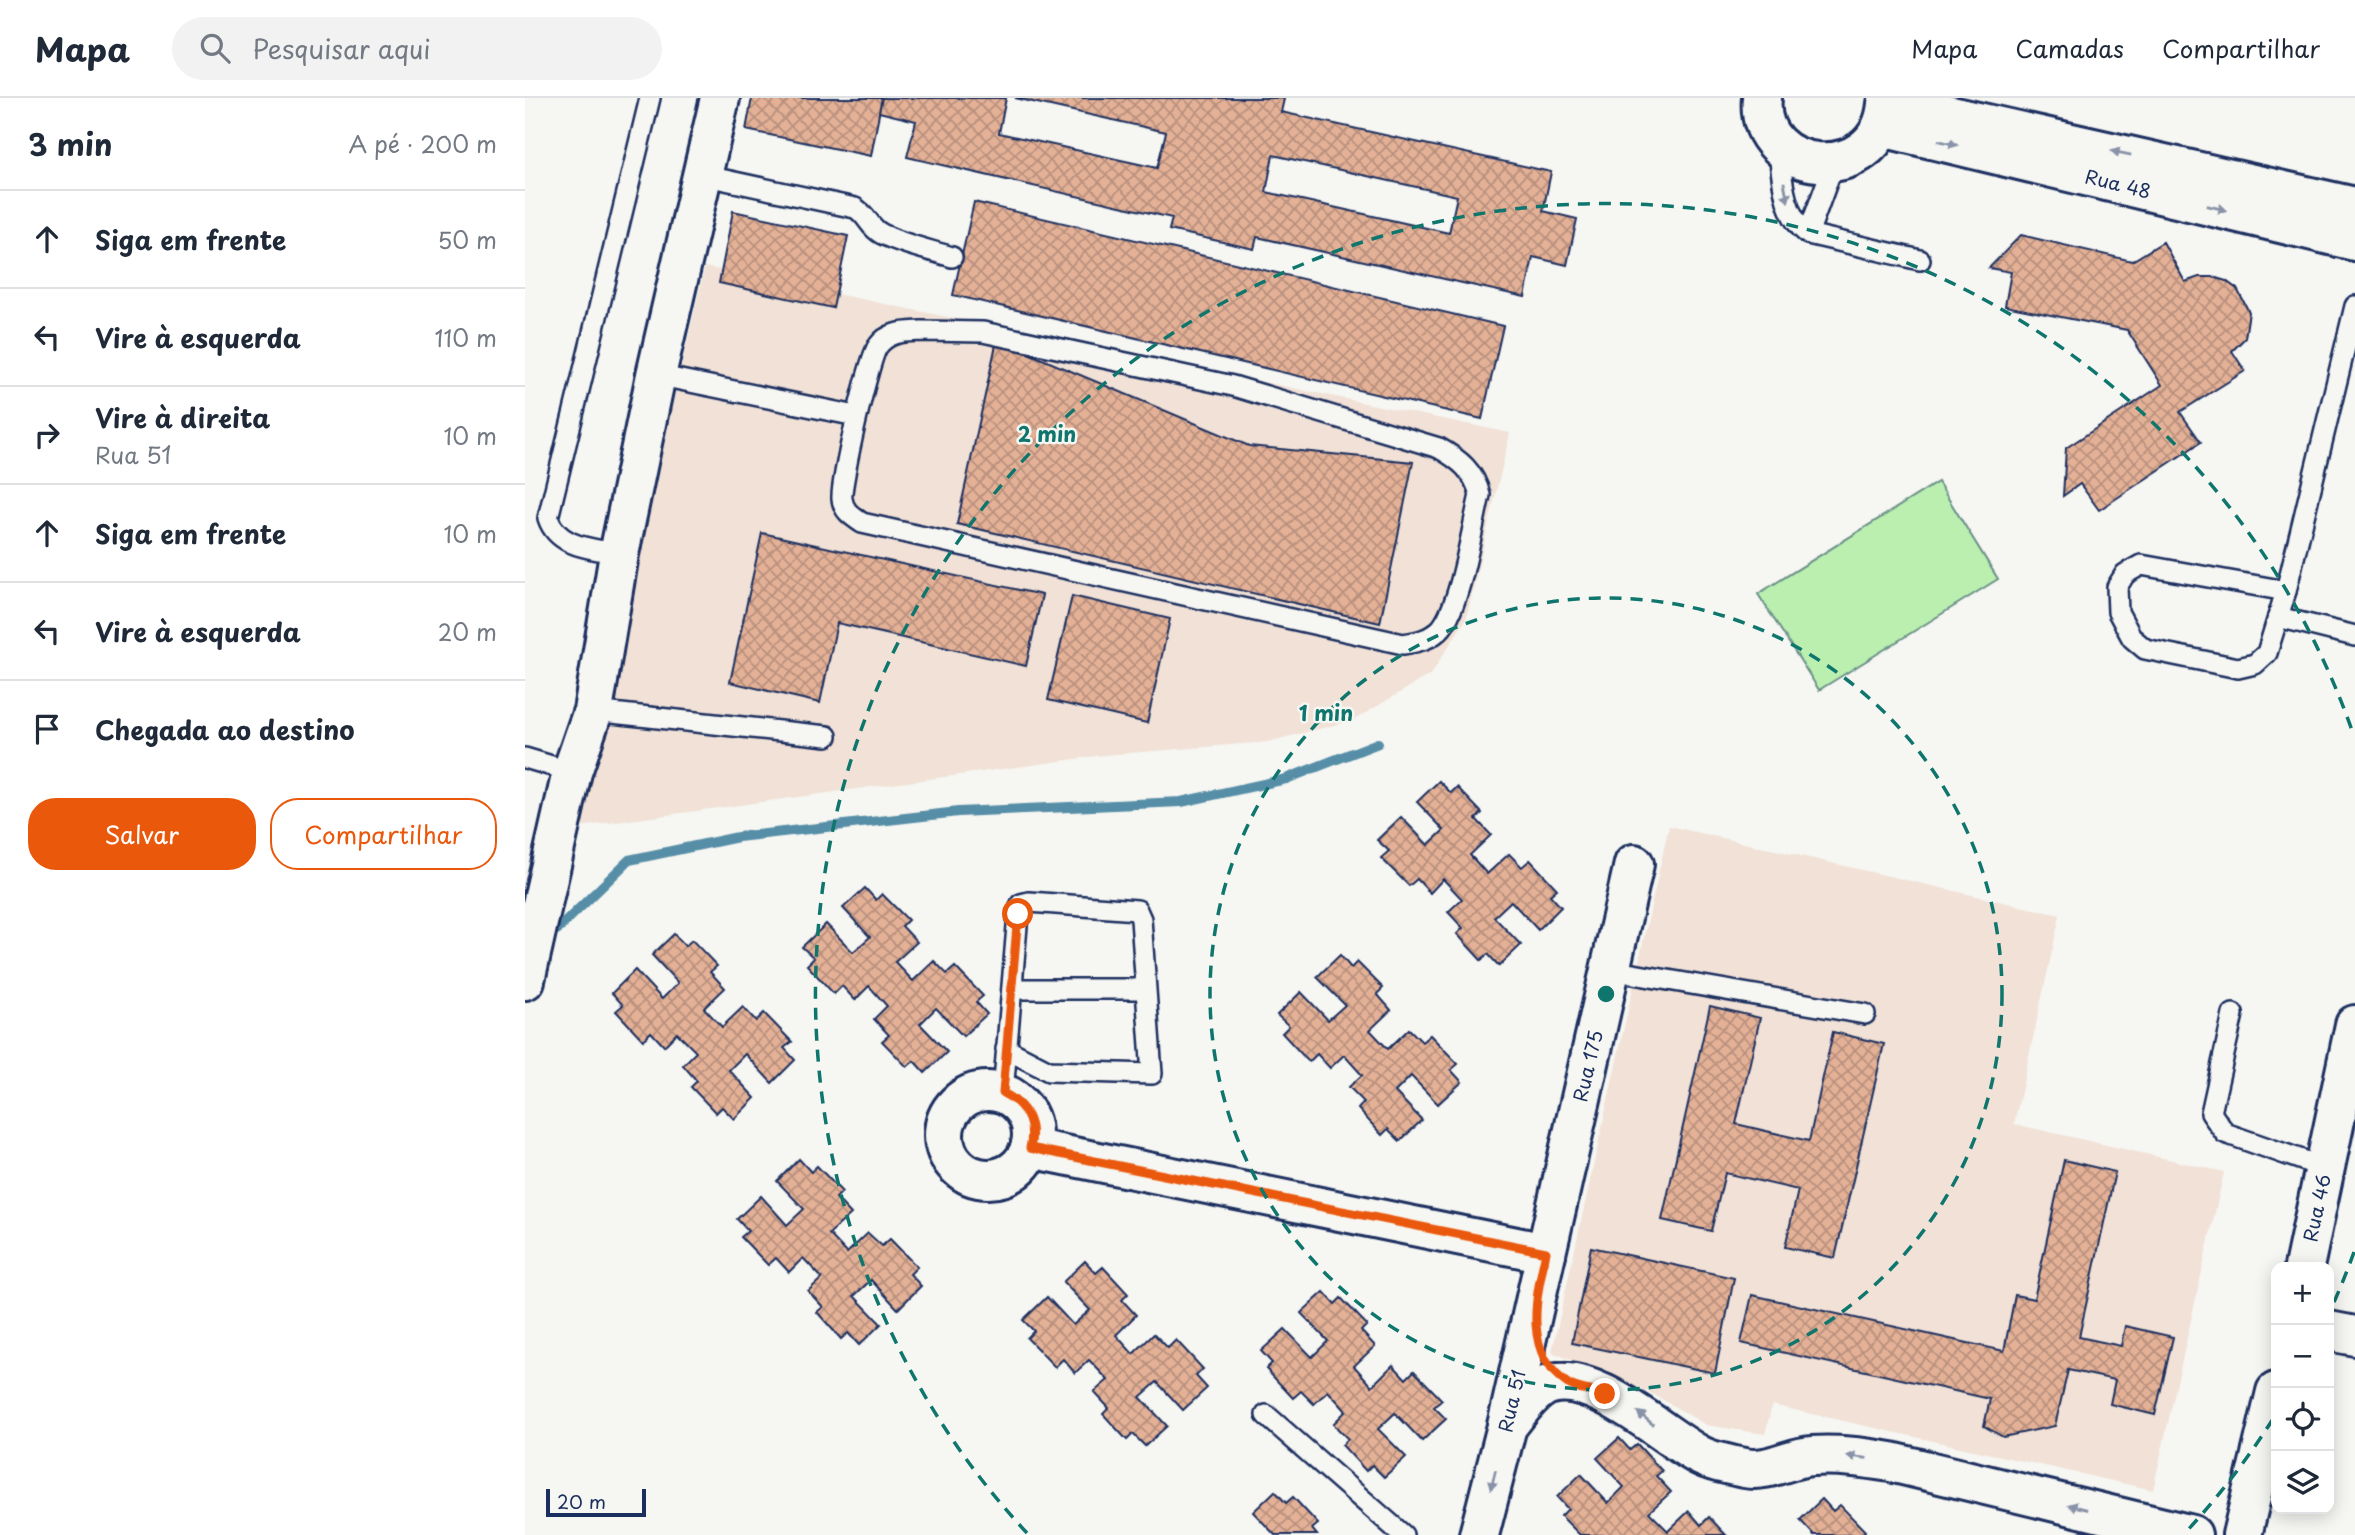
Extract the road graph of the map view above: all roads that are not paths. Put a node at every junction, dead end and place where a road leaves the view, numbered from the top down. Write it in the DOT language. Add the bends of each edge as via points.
graph roads {
  1 [pos="650,98"];
  2 [pos="720,98"];
  3 [pos="1762,98"];
  4 [pos="1886,109"];
  5 [pos="1777,143"];
  6 [pos="1834,163"];
  7 [pos="702,175"];
  8 [pos="2167,179"];
  9 [pos="2355,207"];
  10 [pos="1808,234"];
  11 [pos="2355,241"];
  12 [pos="952,257"];
  13 [pos="1920,260"];
  14 [pos="2355,306"];
  15 [pos="656,375"];
  16 [pos="856,416"];
  17 [pos="619,554"];
  18 [pos="2286,591"];
  19 [pos="2279,617"];
  20 [pos="2355,636"];
  21 [pos="593,711"];
  22 [pos="827,736"];
  23 [pos="525,758"];
  24 [pos="572,772"];
  25 [pos="1634,864"];
  26 [pos="1610,970"];
  27 [pos="525,980"];
  28 [pos="1012,989"];
  29 [pos="1144,989"];
  30 [pos="1865,1014"];
  31 [pos="2233,1014"];
  32 [pos="2355,1025"];
  33 [pos="1006,1049"];
  34 [pos="1003,1093"];
  35 [pos="1030,1148"];
  36 [pos="2325,1168"];
  37 [pos="1544,1260"];
  38 [pos="2305,1262"];
  39 [pos="1534,1304"];
  40 [pos="2334,1332"];
  41 [pos="2355,1336"];
  42 [pos="1570,1385"];
  43 [pos="2271,1413"];
  44 [pos="1266,1415"];
  45 [pos="1507,1426"];
  46 [pos="1403,1535"];
  47 [pos="1479,1535"];
  48 [pos="2192,1535"];
  49 [pos="2242,1535"];
  1 -- 17 [label="lane" via="548,518 552,531 562,540"];
  2 -- 7 [label="street"];
  3 -- 5 [label="street" via="1766,126"];
  4 -- 6 [label="street" via="1862,150"];
  4 -- 8 [label="street, Rua 48"];
  5 -- 6 [label="street" via="1813,163"];
  5 -- 10 [label="lane, one-way" via="1789,206"];
  6 -- 10 [label="lane"];
  7 -- 12 [label="lane" via="855,208 882,234"];
  7 -- 15 [label="street"];
  8 -- 9 [label="street, Rua 48"];
  8 -- 11 [label="street, Rua 48, one-way"];
  10 -- 13 [label="lane"];
  14 -- 18 [label="lane"];
  15 -- 16 [label="lane"];
  15 -- 17 [label="street"];
  16 -- 16 [label="lane" via="876,347 892,333 983,332 1233,386 1439,448 1466,466 1476,478 1480,495 1452,610 1441,628 1425,640 1403,644 862,523 846,512 841,497"];
  17 -- 21 [label="street"];
  18 -- 19 [label="lane"];
  18 -- 19 [label="lane" via="2141,565 2117,587 2122,622 2145,649 2238,668 2255,664 2267,653"];
  19 -- 20 [label="lane"];
  21 -- 22 [label="lane"];
  21 -- 24 [label="street"];
  23 -- 24 [label="lane"];
  24 -- 27 [label="street"];
  25 -- 26 [label="street, Rua 175"];
  26 -- 30 [label="lane"];
  26 -- 37 [label="street, Rua 175"];
  28 -- 29 [label="lane"];
  28 -- 29 [label="lane" via="1018,909 1029,902 1137,910"];
  28 -- 33 [label="lane"];
  29 -- 33 [label="lane" via="1154,1068 1147,1076 1049,1071"];
  31 -- 36 [label="lane" via="2211,1113 2214,1121 2225,1133"];
  32 -- 36 [label="street, Rua 46"];
  33 -- 34 [label="lane"];
  34 -- 35 [label="street" via="1014,1098 1029,1119"];
  34 -- 35 [label="street" via="978,1091 950,1111 943,1133 949,1156 965,1172 988,1179 1020,1166"];
  35 -- 37 [label="street"];
  36 -- 38 [label="street, Rua 46"];
  37 -- 39 [label="street, Rua 51"];
  39 -- 42 [label="street" via="1535,1332 1542,1351 1550,1367"];
  39 -- 45 [label="street, Rua 51"];
  40 -- 41 [label="street"];
  42 -- 45 [label="street" via="1549,1385"];
  48 -- 42 [label="street, one-way" via="1881,1461 1809,1455 1749,1469 1702,1457 1667,1437 1638,1412 1605,1394"];
  43 -- 49 [label="street"];
  44 -- 46 [label="lane"];
  45 -- 47 [label="street, Rua 51, one-way"];
}
